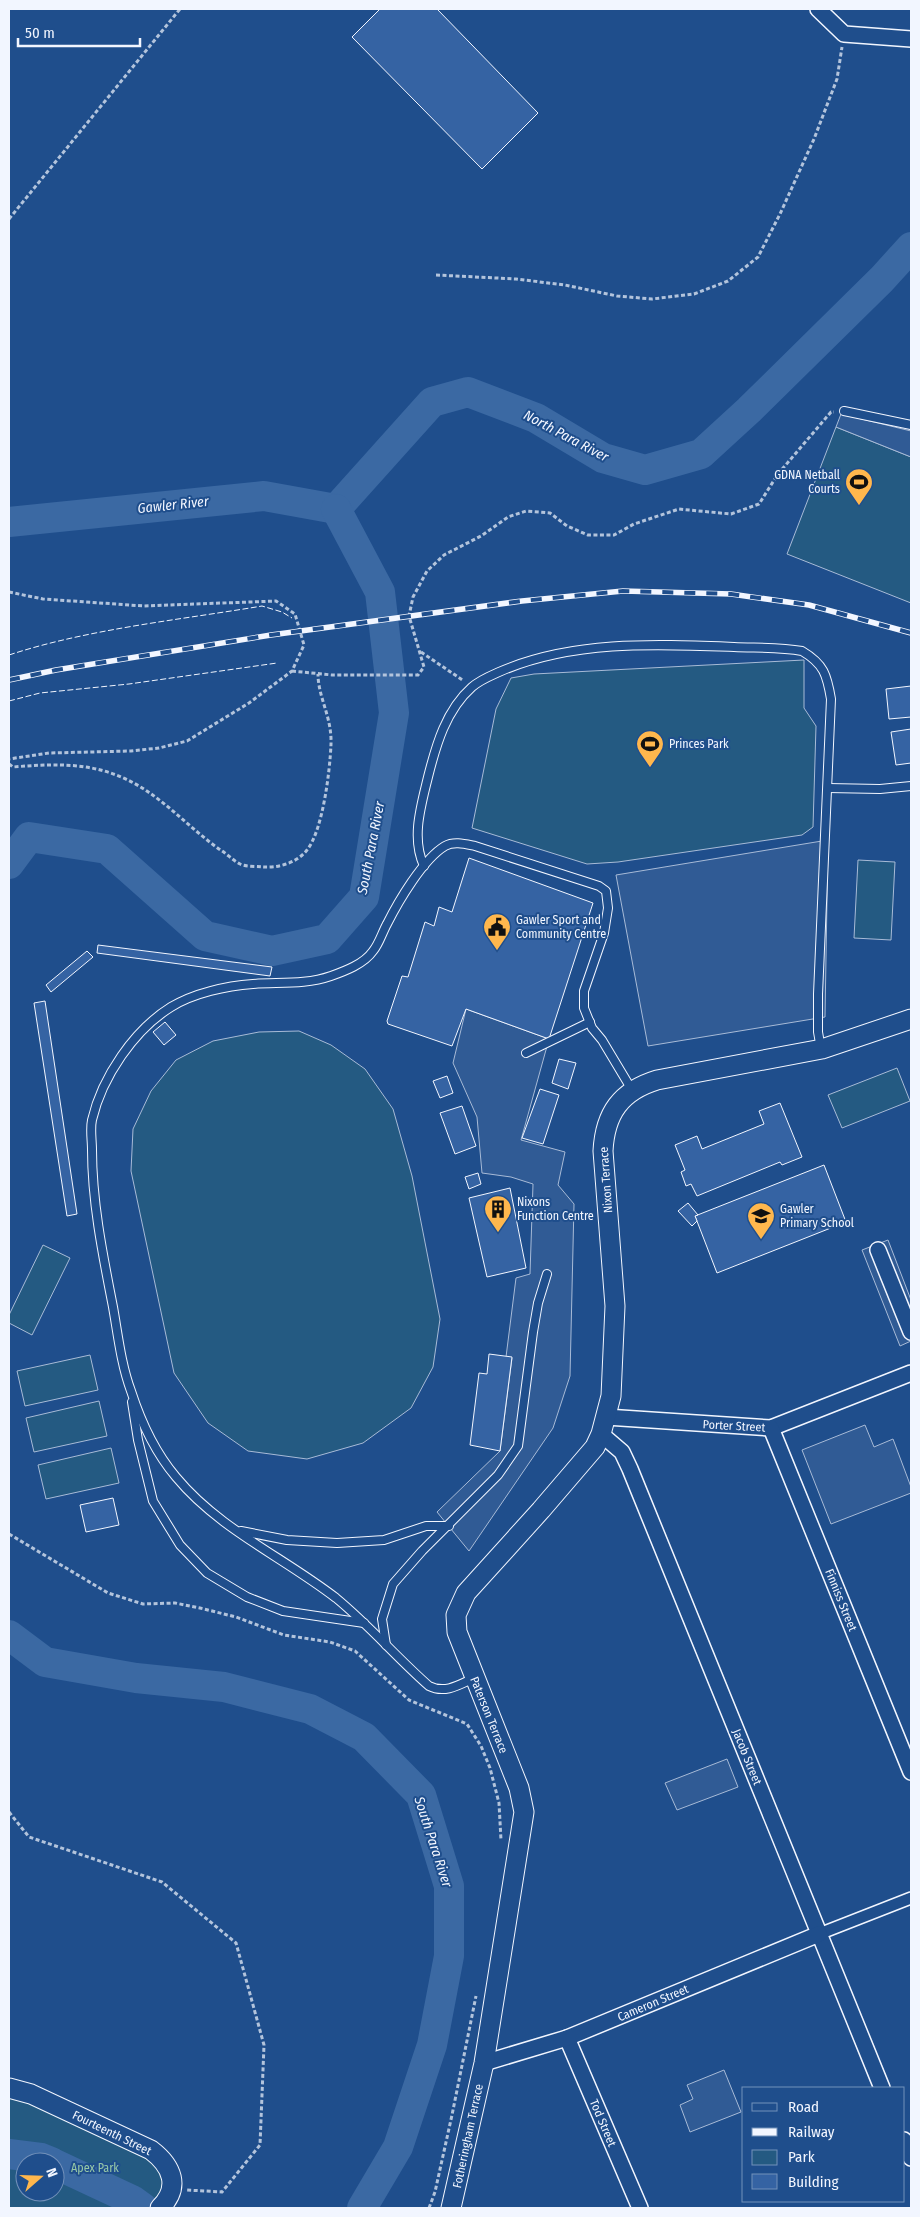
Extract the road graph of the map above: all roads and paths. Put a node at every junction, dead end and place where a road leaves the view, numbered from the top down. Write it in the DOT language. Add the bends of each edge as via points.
graph roads {
  1 [pos="180,9"];
  2 [pos="818,9"];
  3 [pos="844,34"];
  4 [pos="911,39"];
  5 [pos="9,219"];
  6 [pos="436,275"];
  7 [pos="844,411"];
  8 [pos="911,425"];
  9 [pos="9,592"];
  10 [pos="421,652"];
  11 [pos="292,671"];
  12 [pos="318,674"];
  13 [pos="472,687"];
  14 [pos="9,759"];
  15 [pos="9,764"];
  16 [pos="911,786"];
  17 [pos="828,788"];
  18 [pos="424,866"];
  19 [pos="911,1019"];
  20 [pos="590,1022"];
  21 [pos="822,1049"];
  22 [pos="526,1053"];
  23 [pos="632,1090"];
  24 [pos="878,1250"];
  25 [pos="547,1274"];
  26 [pos="911,1332"];
  27 [pos="911,1373"];
  28 [pos="129,1388"];
  29 [pos="603,1425"];
  30 [pos="771,1428"];
  31 [pos="448,1526"];
  32 [pos="236,1530"];
  33 [pos="9,1534"];
  34 [pos="365,1624"];
  35 [pos="386,1645"];
  36 [pos="474,1678"];
  37 [pos="911,1772"];
  38 [pos="9,1812"];
  39 [pos="500,1849"];
  40 [pos="911,1898"];
  41 [pos="819,1934"];
  42 [pos="476,1992"];
  43 [pos="567,2038"];
  44 [pos="484,2063"];
  45 [pos="882,2087"];
  46 [pos="9,2088"];
  47 [pos="905,2143"];
  48 [pos="911,2158"];
  49 [pos="173,2189"];
  50 [pos="162,2207"];
  51 [pos="429,2208"];
  52 [pos="451,2208"];
  53 [pos="640,2208"];
  1 -- 5 [label="path"];
  2 -- 3 [label="street"];
  3 -- 4 [label="street"];
  3 -- 6 [label="path" via="836,79 814,139 780,214 758,257 728,281 694,294 652,299 516,279"];
  7 -- 8 [label="lane"];
  7 -- 10 [label="path" via="831,412 816,427 778,474 759,504 731,514 679,509 634,524 614,535 588,535 550,514 526,511 508,517 481,536 444,555 427,571 413,597 410,616"];
  9 -- 11 [label="path" via="43,599 144,606 276,601 295,614 304,645"];
  10 -- 12 [label="path" via="424,666 418,675"];
  10 -- 13 [label="path"];
  11 -- 12 [label="path"];
  11 -- 14 [label="path" via="249,703 187,741 131,751 49,753"];
  12 -- 15 [label="path" via="331,724 324,802 307,850 294,861 274,868 242,865 207,841 162,801 122,777 83,766 13,767"];
  13 -- 17 [label="lane" via="522,662 617,646 669,644 802,651 816,659 823,668 831,699"];
  13 -- 18 [label="lane" via="449,716 435,750 417,826"];
  16 -- 17 [label="lane"];
  17 -- 21 [label="lane" via="818,994 818,1032"];
  18 -- 20 [label="lane" via="445,846 463,843 599,886 606,891 608,908 604,933 584,991 584,1008"];
  18 -- 28 [label="lane" via="394,908 374,951 364,960 303,982 253,984 196,995 154,1019 113,1070 99,1097 92,1122 92,1167 105,1268"];
  19 -- 21 [label="street, Nixon Terrace"];
  20 -- 22 [label="lane"];
  20 -- 23 [label="lane"];
  21 -- 23 [label="street, Nixon Terrace" via="657,1080"];
  23 -- 29 [label="street, Nixon Terrace" via="621,1098 604,1130 615,1306 612,1389"];
  24 -- 26 [label="street"];
  25 -- 31 [label="lane" via="538,1302 518,1446 498,1476"];
  27 -- 30 [label="street, Porter Street"];
  28 -- 32 [label="lane" via="150,1441 176,1477 216,1516"];
  28 -- 34 [label="lane" via="153,1501 180,1545 207,1573 247,1597 283,1611"];
  29 -- 30 [label="street, Porter Street"];
  29 -- 36 [label="street, Paterson Terrace" via="591,1451 462,1599 456,1615 457,1632"];
  29 -- 41 [label="street, Jacob Street" via="630,1468"];
  30 -- 37 [label="street, Finniss Street"];
  31 -- 32 [label="lane" via="426,1526 384,1540 337,1543 287,1540"];
  31 -- 35 [label="lane" via="393,1584 382,1619"];
  32 -- 34 [label="lane" via="334,1597"];
  33 -- 39 [label="path" via="108,1593 142,1604 175,1603 200,1608 284,1635 330,1642 355,1652 409,1700 467,1724 490,1768 499,1803"];
  34 -- 35 [label="lane"];
  35 -- 36 [label="lane" via="437,1691"];
  36 -- 44 [label="street, Paterson Terrace" via="519,1788 524,1812"];
  38 -- 49 [label="path" via="29,1837 162,1882 236,1943 264,2045 260,2145 222,2192"];
  40 -- 41 [label="street"];
  41 -- 43 [label="street, Cameron Street"];
  41 -- 45 [label="street, Jacob Street"];
  42 -- 51 [label="path" via="452,2116"];
  43 -- 44 [label="street, Cameron Street"];
  43 -- 53 [label="street, Tod Street"];
  44 -- 52 [label="street, Fotheringham Terrace"];
  46 -- 49 [label="street, Fourteenth Street" via="31,2094 151,2150 170,2170"];
  47 -- 48 [label="street"];
  49 -- 50 [label="street"];
}
